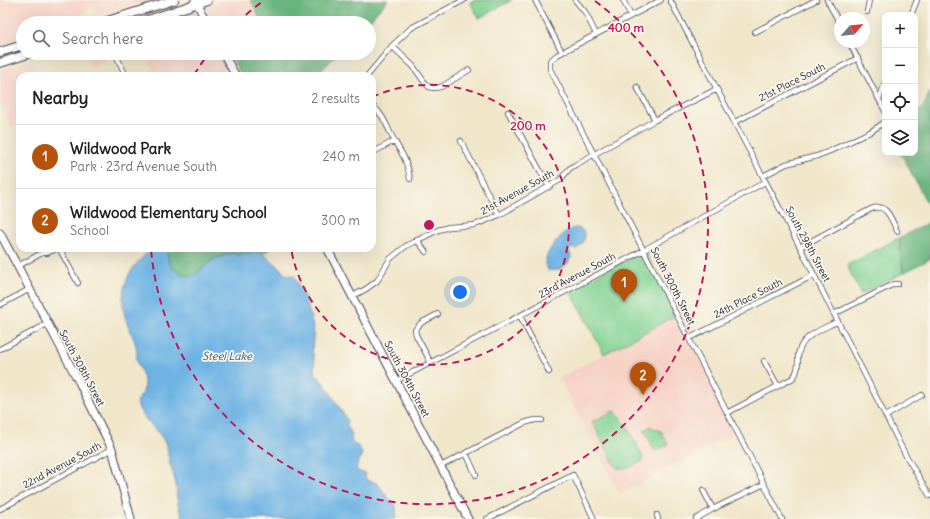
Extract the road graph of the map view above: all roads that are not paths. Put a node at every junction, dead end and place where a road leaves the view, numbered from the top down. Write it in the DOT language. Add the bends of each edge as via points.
graph roads {
  1 [pos="174,0"];
  2 [pos="207,0"];
  3 [pos="464,0"];
  4 [pos="535,0"];
  5 [pos="575,0"];
  6 [pos="623,0"];
  7 [pos="661,0"];
  8 [pos="670,0"];
  9 [pos="816,0"];
  10 [pos="827,0"];
  11 [pos="869,0"];
  12 [pos="917,0"];
  13 [pos="196,2"];
  14 [pos="868,12"];
  15 [pos="912,12"];
  16 [pos="834,13"];
  17 [pos="123,16"];
  18 [pos="158,16"];
  19 [pos="203,16"];
  20 [pos="631,16"];
  21 [pos="755,32"];
  22 [pos="596,34"];
  23 [pos="392,46"];
  24 [pos="16,47"];
  25 [pos="852,48"];
  26 [pos="0,52"];
  27 [pos="562,52"];
  28 [pos="16,58"];
  29 [pos="858,58"];
  30 [pos="118,60"];
  31 [pos="227,60"];
  32 [pos="0,63"];
  33 [pos="469,70"];
  34 [pos="124,72"];
  35 [pos="234,72"];
  36 [pos="370,72"];
  37 [pos="885,84"];
  38 [pos="637,87"];
  39 [pos="717,89"];
  40 [pos="879,98"];
  41 [pos="882,104"];
  42 [pos="376,109"];
  43 [pos="508,112"];
  44 [pos="655,120"];
  45 [pos="734,122"];
  46 [pos="882,124"];
  47 [pos="461,142"];
  48 [pos="396,143"];
  49 [pos="376,151"];
  50 [pos="594,155"];
  51 [pos="762,176"];
  52 [pos="410,179"];
  53 [pos="765,182"];
  54 [pos="549,187"];
  55 [pos="499,214"];
  56 [pos="896,231"];
  57 [pos="0,233"];
  58 [pos="417,240"];
  59 [pos="800,247"];
  60 [pos="644,250"];
  61 [pos="49,252"];
  62 [pos="61,252"];
  63 [pos="329,252"];
  64 [pos="426,252"];
  65 [pos="18,266"];
  66 [pos="814,275"];
  67 [pos="78,283"];
  68 [pos="898,284"];
  69 [pos="30,289"];
  70 [pos="353,296"];
  71 [pos="0,305"];
  72 [pos="438,314"];
  73 [pos="834,314"];
  74 [pos="520,316"];
  75 [pos="838,321"];
  76 [pos="48,324"];
  77 [pos="690,338"];
  78 [pos="0,349"];
  79 [pos="764,361"];
  80 [pos="431,362"];
  81 [pos="550,372"];
  82 [pos="396,381"];
  83 [pos="778,386"];
  84 [pos="922,395"];
  85 [pos="727,413"];
  86 [pos="886,416"];
  87 [pos="542,420"];
  88 [pos="112,449"];
  89 [pos="466,453"];
  90 [pos="441,466"];
  91 [pos="476,475"];
  92 [pos="764,484"];
  93 [pos="703,490"];
  94 [pos="930,496"];
  95 [pos="0,509"];
  96 [pos="713,509"];
  97 [pos="130,519"];
  98 [pos="468,519"];
  99 [pos="487,519"];
  100 [pos="594,519"];
  101 [pos="696,519"];
  102 [pos="782,519"];
  1 -- 17 [label="main road"];
  2 -- 13 [label="main road"];
  3 -- 23 [label="street" via="412,28"];
  4 -- 27 [label="street"];
  5 -- 22 [label="street" via="585,12"];
  6 -- 20 [label="street"];
  7 -- 20 [label="street"];
  8 -- 39 [label="street, South 298th Street"];
  9 -- 21 [label="street"];
  10 -- 16 [label="street"];
  11 -- 14 [label="street"];
  12 -- 15 [label="street"];
  13 -- 18 [label="main road"];
  13 -- 19 [label="street"];
  20 -- 22 [label="street"];
  22 -- 27 [label="street"];
  23 -- 33 [label="street" via="413,66 429,87 441,87"];
  23 -- 36 [label="street"];
  24 -- 26 [label="main road"];
  25 -- 29 [label="street"];
  27 -- 50 [label="street, South 300th Street" via="552,58 550,69"];
  28 -- 32 [label="main road"];
  29 -- 40 [label="street"];
  29 -- 45 [label="street, 21st Place South"];
  30 -- 34 [label="street"];
  31 -- 35 [label="street"];
  37 -- 40 [label="street"];
  38 -- 44 [label="street"];
  39 -- 44 [label="street, 21st Avenue South"];
  39 -- 45 [label="street, South 298th Street"];
  40 -- 41 [label="street"];
  42 -- 48 [label="street" via="381,113"];
  43 -- 54 [label="street"];
  44 -- 50 [label="street, 21st Avenue South"];
  45 -- 51 [label="street, South 298th Street"];
  46 -- 51 [label="street" via="830,151 786,164"];
  47 -- 55 [label="street"];
  48 -- 49 [label="street" via="390,143"];
  48 -- 52 [label="street" via="407,163"];
  50 -- 54 [label="street, 21st Avenue South" via="569,169 560,180"];
  50 -- 60 [label="street, South 300th Street"];
  51 -- 53 [label="street, South 298th Street"];
  53 -- 59 [label="street, South 298th Street"];
  53 -- 60 [label="street, 23rd Avenue South"];
  54 -- 55 [label="street, 21st Avenue South"];
  55 -- 58 [label="street, 21st Avenue South" via="475,225 449,227"];
  56 -- 59 [label="street" via="886,211 881,207 871,209"];
  57 -- 65 [label="street, South 308th Street"];
  58 -- 64 [label="street"];
  58 -- 70 [label="street, 21st Avenue South" via="394,255 377,281"];
  59 -- 66 [label="street, South 298th Street"];
  60 -- 74 [label="street, 23rd Avenue South"];
  60 -- 77 [label="street, South 300th Street"];
  61 -- 65 [label="street" via="42,253"];
  62 -- 67 [label="street"];
  63 -- 70 [label="street, South 304th Street"];
  65 -- 69 [label="street, South 308th Street"];
  66 -- 73 [label="street, South 298th Street"];
  66 -- 77 [label="street, 24th Place South"];
  68 -- 73 [label="street"];
  69 -- 71 [label="street"];
  69 -- 76 [label="street, South 308th Street"];
  70 -- 82 [label="street, South 304th Street"];
  72 -- 80 [label="street" via="421,323 415,330"];
  73 -- 75 [label="street, South 298th Street"];
  74 -- 80 [label="street, 23rd Avenue South"];
  74 -- 81 [label="street"];
  75 -- 83 [label="street" via="802,342 798,354 798,369 792,378"];
  75 -- 86 [label="street, South 298th Street"];
  76 -- 78 [label="street"];
  76 -- 88 [label="street, South 308th Street"];
  77 -- 85 [label="street, South 300th Street"];
  79 -- 83 [label="street"];
  80 -- 82 [label="street, 23rd Avenue South"];
  82 -- 90 [label="street, South 304th Street"];
  83 -- 85 [label="street"];
  84 -- 86 [label="street"];
  85 -- 92 [label="street, South 300th Street"];
  86 -- 94 [label="street, South 298th Street"];
  87 -- 89 [label="street" via="526,422"];
  88 -- 95 [label="street, 22nd Avenue South"];
  88 -- 97 [label="street, South 308th Street"];
  89 -- 90 [label="street"];
  89 -- 91 [label="street"];
  90 -- 98 [label="street, South 304th Street"];
  92 -- 96 [label="street"];
  92 -- 102 [label="street, South 300th Street"];
  93 -- 96 [label="street"];
  96 -- 101 [label="street"];
  99 -- 100 [label="street" via="573,475"];
}
